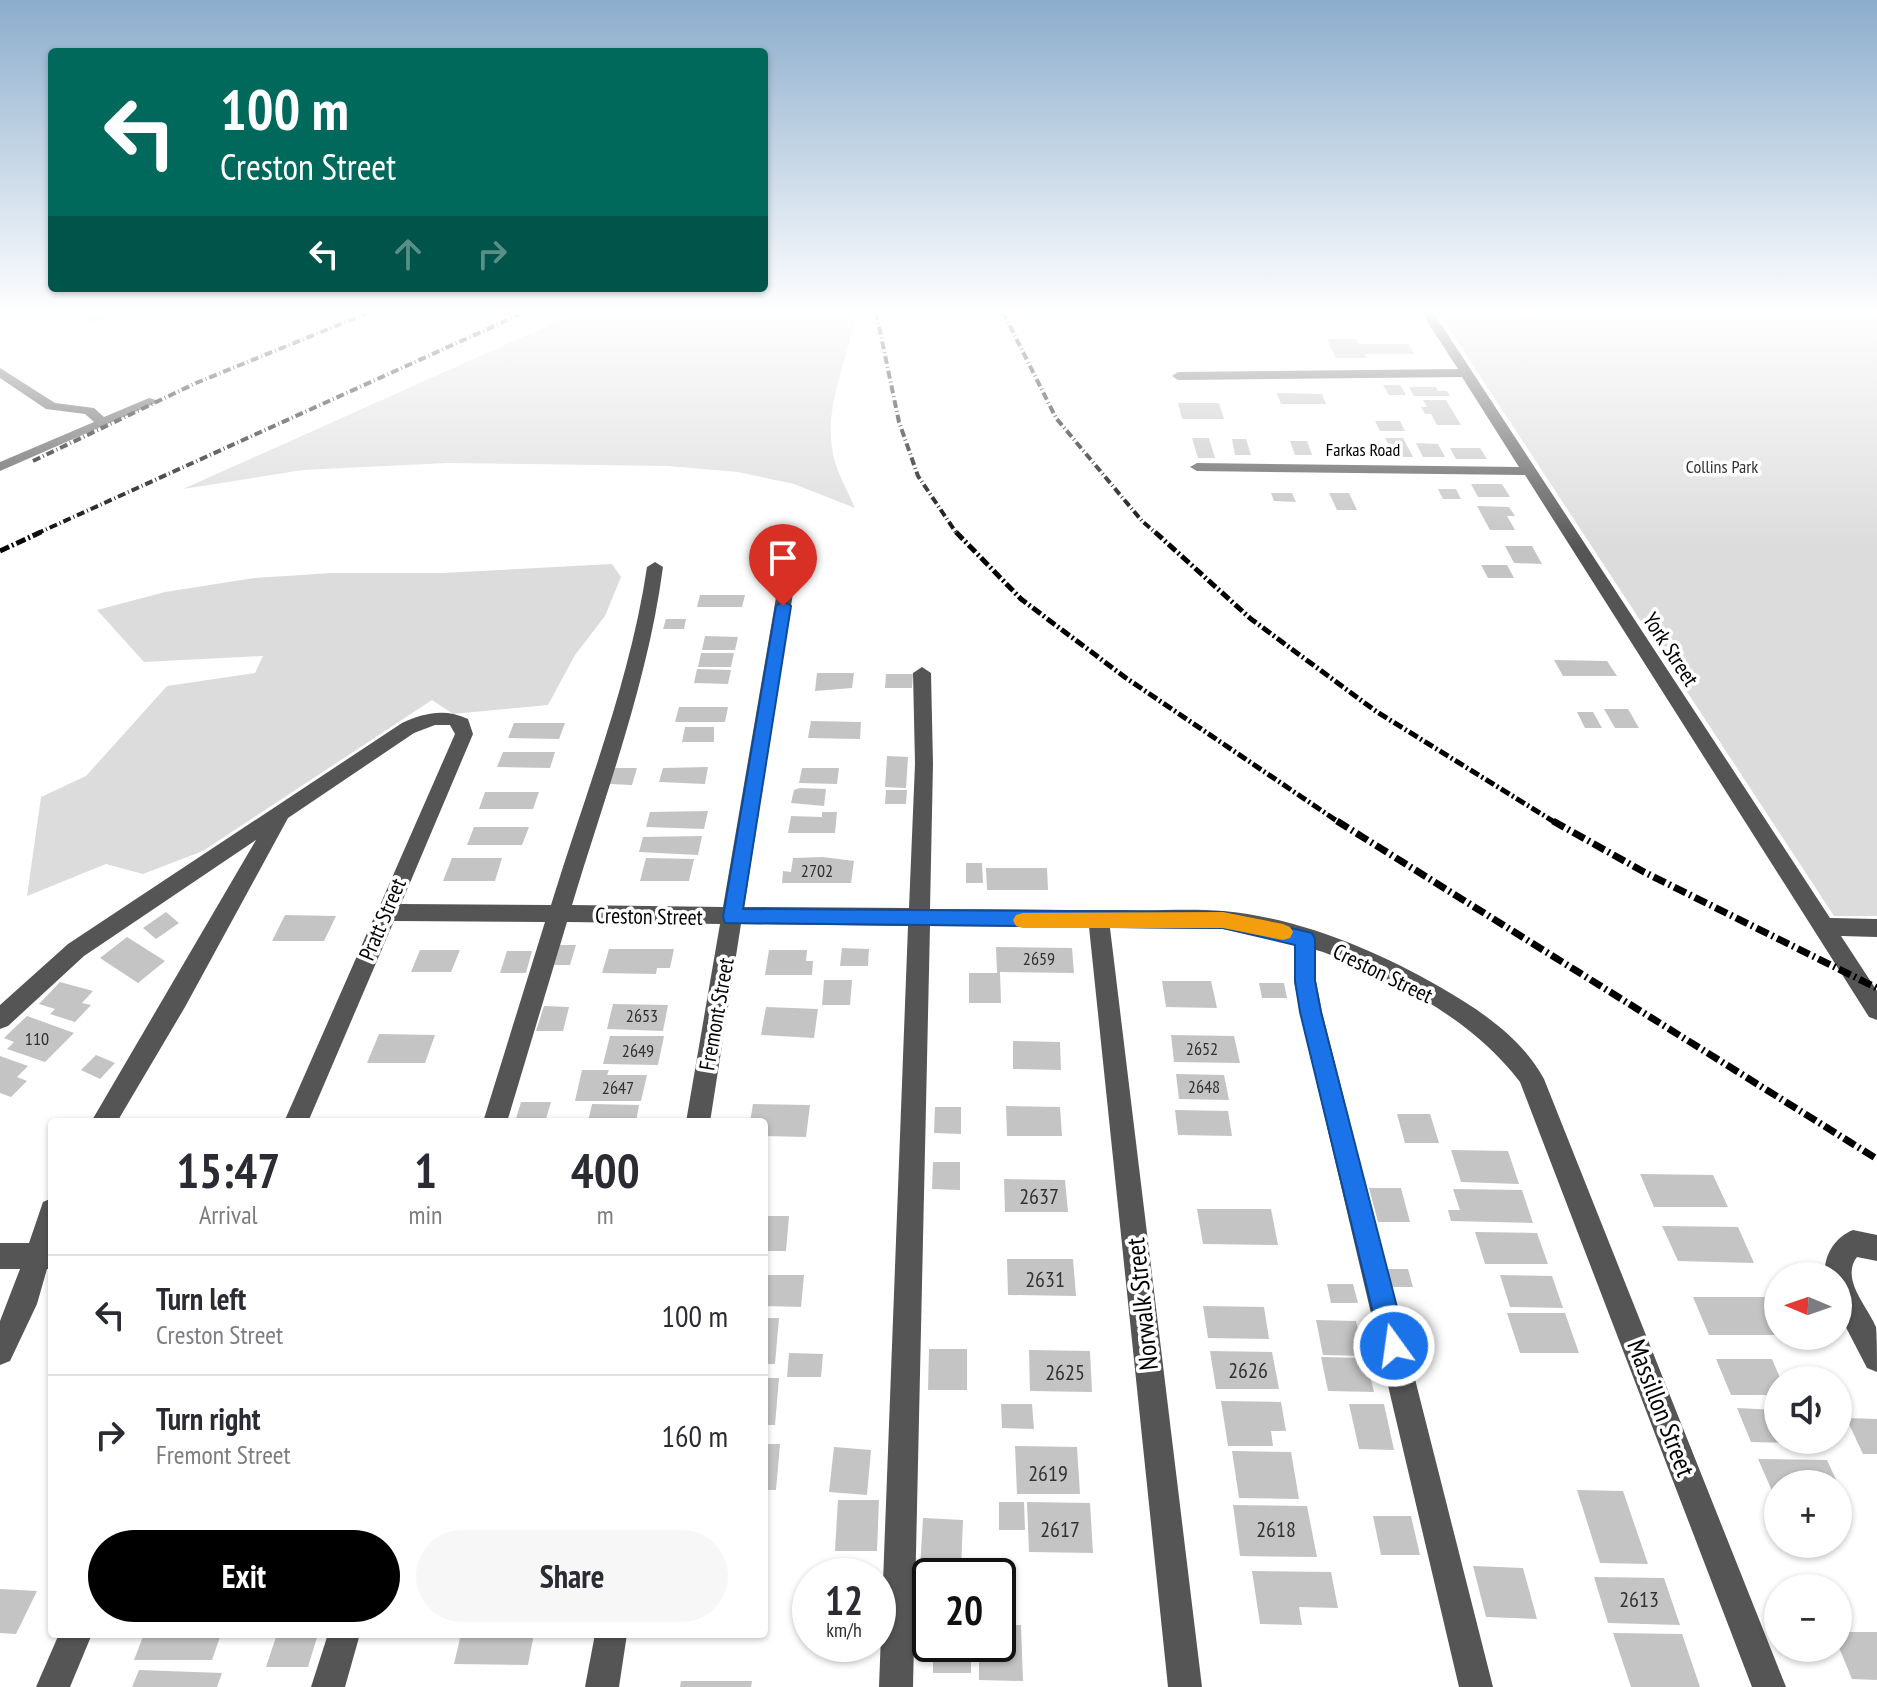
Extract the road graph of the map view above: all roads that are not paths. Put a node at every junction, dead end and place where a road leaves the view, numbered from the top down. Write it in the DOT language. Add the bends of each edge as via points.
graph roads {
  1 [pos="28,391"];
  2 [pos="1477,391"];
  3 [pos="154,401"];
  4 [pos="103,423"];
  5 [pos="0,467"];
  6 [pos="1197,467"];
  7 [pos="1529,471"];
  8 [pos="655,567"];
  9 [pos="788,574"];
  10 [pos="922,673"];
  11 [pos="281,813"];
  12 [pos="384,912"];
  13 [pos="556,914"];
  14 [pos="732,917"];
  15 [pos="917,919"];
  16 [pos="1099,921"];
  17 [pos="1824,927"];
  18 [pos="1872,930"];
  19 [pos="1305,939"];
  20 [pos="1877,1010"];
  21 [pos="0,1019"];
  22 [pos="105,1118"];
  23 [pos="298,1118"];
  24 [pos="496,1118"];
  25 [pos="699,1118"];
  26 [pos="1553,1130"];
  27 [pos="1877,1248"];
  28 [pos="0,1256"];
  29 [pos="46,1256"];
  30 [pos="0,1351"];
  31 [pos="1877,1358"];
  32 [pos="74,1638"];
  33 [pos="343,1638"];
  34 [pos="610,1638"];
  35 [pos="53,1687"];
  36 [pos="328,1687"];
  37 [pos="602,1687"];
  38 [pos="896,1687"];
  39 [pos="1185,1687"];
  40 [pos="1476,1687"];
  41 [pos="1769,1687"];
  1 -- 4 [label="street" via="51,406 89,411"];
  2 -- 7 [label="street, York Street"];
  3 -- 4 [label="street"];
  4 -- 5 [label="street"];
  6 -- 7 [label="street, Farkas Road"];
  7 -- 17 [label="street, York Street"];
  8 -- 13 [label="street" via="629,683"];
  9 -- 14 [label="street, Fremont Street"];
  10 -- 15 [label="street"];
  11 -- 12 [label="street, Pratt Street" via="408,728 434,719 462,724 464,734"];
  11 -- 21 [label="street" via="76,950"];
  11 -- 22 [label="street"];
  12 -- 13 [label="street, Creston Street"];
  12 -- 23 [label="street, Pratt Street"];
  13 -- 14 [label="street, Creston Street"];
  13 -- 24 [label="street"];
  14 -- 15 [label="street, Creston Street"];
  14 -- 25 [label="street, Fremont Street"];
  15 -- 16 [label="street, Creston Street"];
  15 -- 38 [label="street"];
  16 -- 19 [label="street, Creston Street" via="1223,920"];
  16 -- 39 [label="street, Norwalk Street"];
  17 -- 18 [label="street"];
  17 -- 20 [label="street, York Street"];
  19 -- 26 [label="street, Creston Street" via="1342,950 1474,1020 1528,1074"];
  19 -- 40 [label="street" via="1311,1012"];
  26 -- 41 [label="street, Massillon Street"];
  27 -- 31 [label="street" via="1853,1243 1842,1253 1838,1270"];
  28 -- 29 [label="street"];
  29 -- 30 [label="street"];
  32 -- 35 [label="street"];
  33 -- 36 [label="street"];
  34 -- 37 [label="street"];
}
